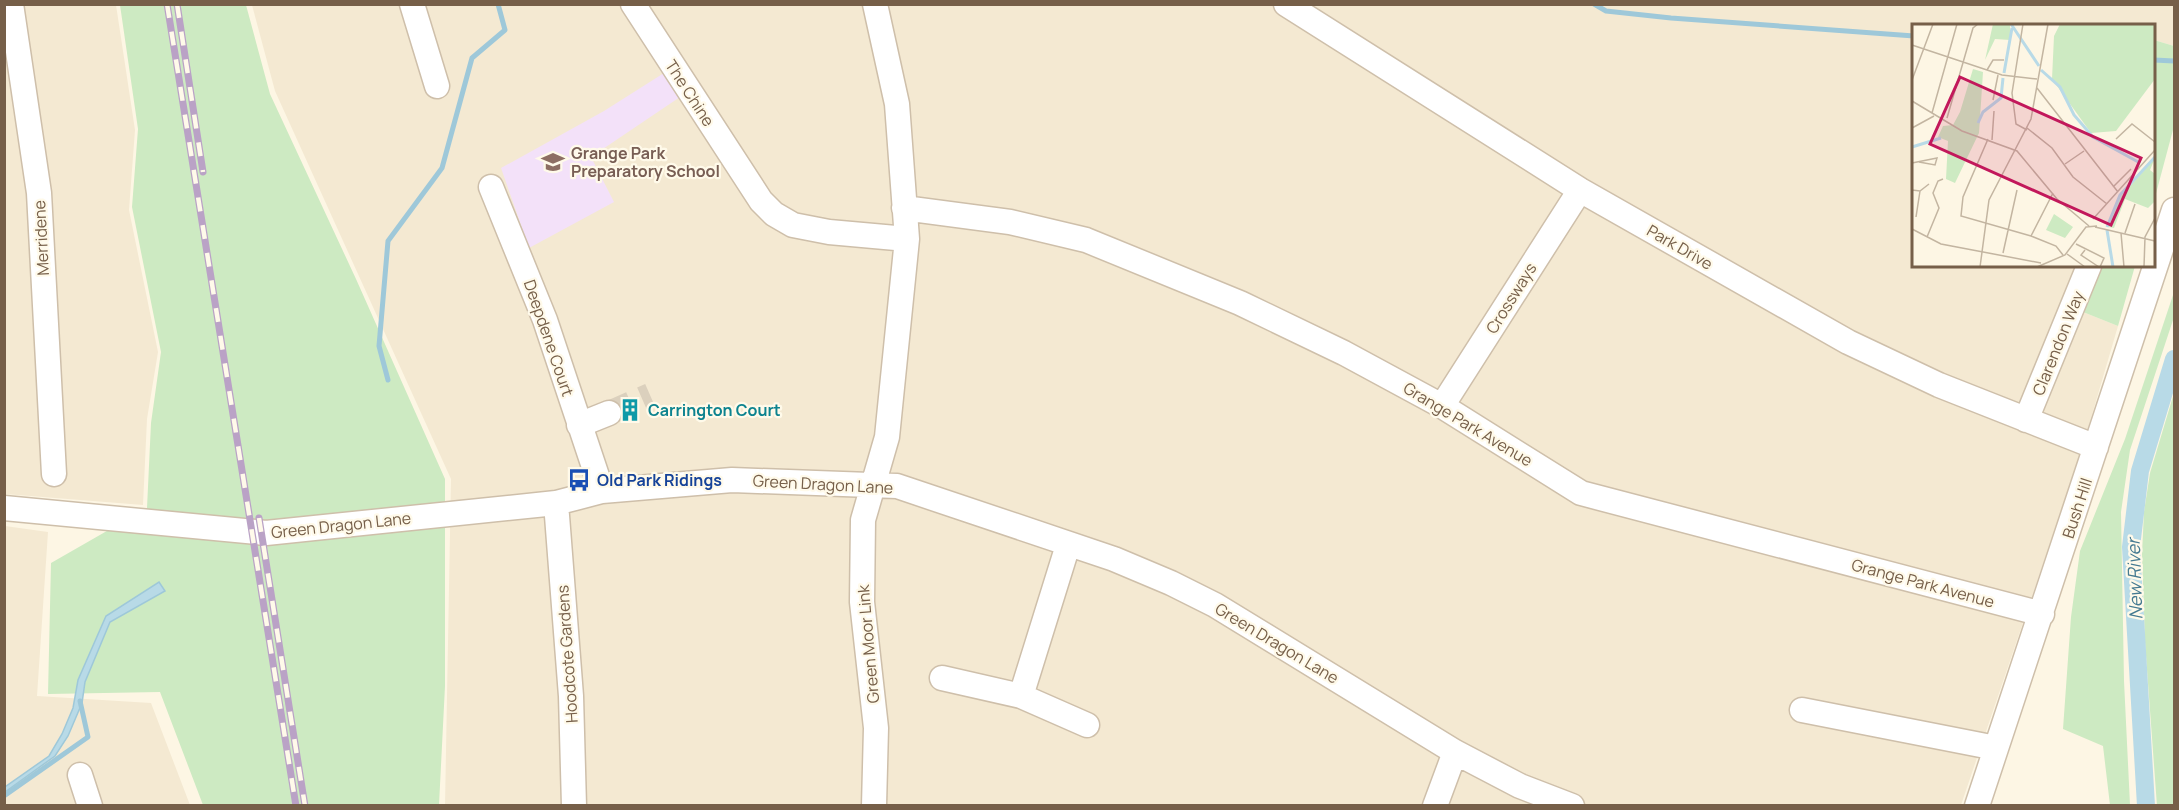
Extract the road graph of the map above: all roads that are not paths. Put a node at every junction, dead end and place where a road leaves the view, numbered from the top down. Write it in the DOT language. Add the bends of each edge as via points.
graph roads {
  1 [pos="12,4"];
  2 [pos="412,4"];
  3 [pos="633,4"];
  4 [pos="875,4"];
  5 [pos="1286,4"];
  6 [pos="437,86"];
  7 [pos="491,187"];
  8 [pos="1580,190"];
  9 [pos="904,208"];
  10 [pos="2175,210"];
  11 [pos="907,239"];
  12 [pos="2089,267"];
  13 [pos="1442,406"];
  14 [pos="609,413"];
  15 [pos="2026,420"];
  16 [pos="579,425"];
  17 [pos="2096,447"];
  18 [pos="54,474"];
  19 [pos="873,484"];
  20 [pos="602,491"];
  21 [pos="556,503"];
  22 [pos="4,508"];
  23 [pos="1068,545"];
  24 [pos="2042,614"];
  25 [pos="942,678"];
  26 [pos="1021,696"];
  27 [pos="1803,710"];
  28 [pos="1087,725"];
  29 [pos="1996,748"];
  30 [pos="1455,752"];
  31 [pos="80,775"];
  32 [pos="90,806"];
  33 [pos="574,806"];
  34 [pos="874,806"];
  35 [pos="1435,806"];
  36 [pos="1572,806"];
  37 [pos="1977,806"];
  1 -- 18 [label="street, Merridene" via="39,193"];
  2 -- 6 [label="street"];
  3 -- 11 [label="street, The Chine" via="761,201 774,214 802,227"];
  4 -- 9 [label="street" via="897,104"];
  5 -- 8 [label="street, Park Drive"];
  7 -- 16 [label="street, Deepdene Court" via="545,320"];
  8 -- 13 [label="street, Crossways"];
  8 -- 15 [label="street, Park Drive" via="1848,342"];
  9 -- 11 [label="street"];
  9 -- 13 [label="street, Grange Park Avenue" via="1010,222 1086,240 1240,303"];
  10 -- 17 [label="street, Bush Hill"];
  11 -- 19 [label="street" via="887,437"];
  12 -- 15 [label="street, Clarendon Way"];
  13 -- 24 [label="street, Grange Park Avenue" via="1581,493"];
  14 -- 16 [label="street"];
  15 -- 17 [label="street, Park Drive"];
  16 -- 20 [label="street, Deepdene Court"];
  17 -- 24 [label="street, Bush Hill"];
  19 -- 20 [label="street, Green Dragon Lane" via="732,480"];
  19 -- 23 [label="street, Green Dragon Lane" via="897,486"];
  19 -- 34 [label="street, Green Moor Link" via="863,520 861,557 876,728"];
  20 -- 21 [label="street, Green Dragon Lane"];
  21 -- 22 [label="street, Green Dragon Lane" via="266,533"];
  21 -- 33 [label="street, Hoodcote Gardens" via="572,696"];
  23 -- 26 [label="street"];
  23 -- 30 [label="street, Green Dragon Lane" via="1114,559 1215,605"];
  24 -- 29 [label="street, Bush Hill"];
  25 -- 26 [label="street"];
  26 -- 28 [label="street"];
  27 -- 29 [label="street"];
  29 -- 37 [label="street, Bush Hill"];
  30 -- 35 [label="street"];
  30 -- 36 [label="street, Green Dragon Lane" via="1520,786"];
  31 -- 32 [label="street"];
}
